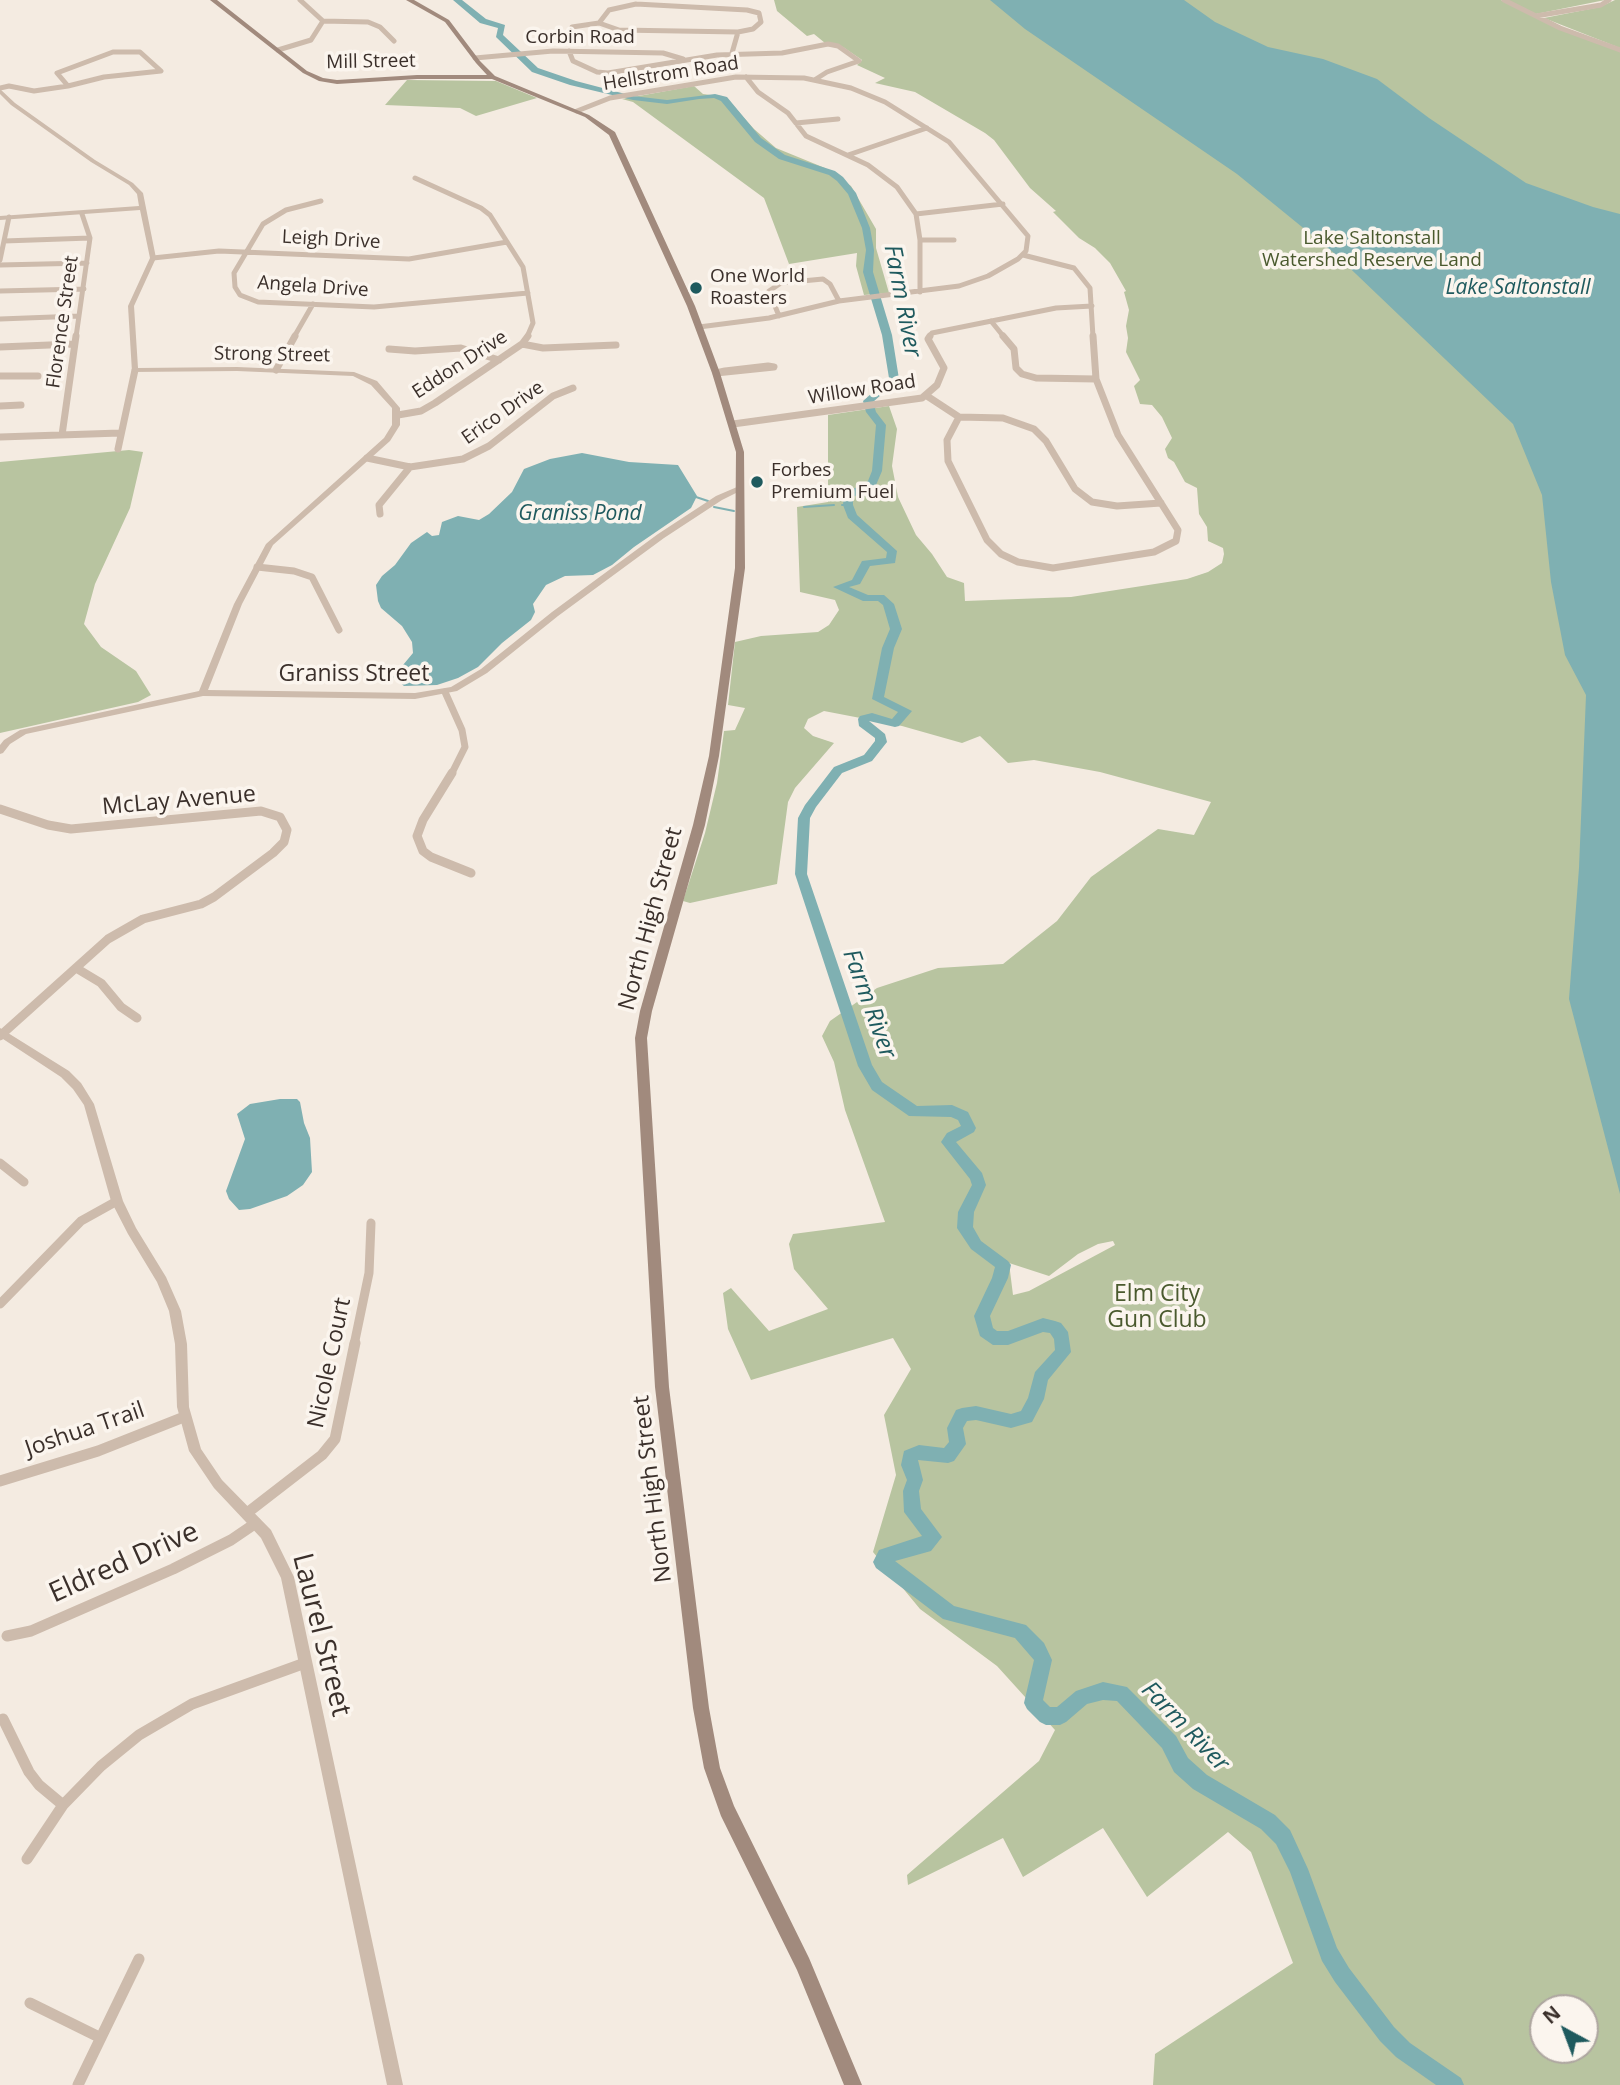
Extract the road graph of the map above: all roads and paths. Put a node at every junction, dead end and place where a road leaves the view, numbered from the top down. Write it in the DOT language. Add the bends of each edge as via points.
graph roads {
  1 [pos="213,0"];
  2 [pos="300,0"];
  3 [pos="410,0"];
  4 [pos="699,0"];
  5 [pos="737,0"];
  6 [pos="1504,0"];
  7 [pos="1609,0"];
  8 [pos="637,2"];
  9 [pos="696,7"];
  10 [pos="733,9"];
  11 [pos="1536,16"];
  12 [pos="323,21"];
  13 [pos="599,23"];
  14 [pos="572,27"];
  15 [pos="738,32"];
  16 [pos="394,41"];
  17 [pos="278,50"];
  18 [pos="1620,50"];
  19 [pos="569,51"];
  20 [pos="732,53"];
  21 [pos="475,58"];
  22 [pos="685,60"];
  23 [pos="490,75"];
  24 [pos="746,77"];
  25 [pos="816,79"];
  26 [pos="68,86"];
  27 [pos="0,90"];
  28 [pos="577,111"];
  29 [pos="838,119"];
  30 [pos="796,123"];
  31 [pos="928,128"];
  32 [pos="848,155"];
  33 [pos="415,178"];
  34 [pos="321,201"];
  35 [pos="1003,204"];
  36 [pos="144,208"];
  37 [pos="82,214"];
  38 [pos="916,214"];
  39 [pos="9,217"];
  40 [pos="0,218"];
  41 [pos="90,238"];
  42 [pos="920,240"];
  43 [pos="954,240"];
  44 [pos="5,241"];
  45 [pos="507,242"];
  46 [pos="246,252"];
  47 [pos="1023,255"];
  48 [pos="153,258"];
  49 [pos="0,263"];
  50 [pos="87,263"];
  51 [pos="84,289"];
  52 [pos="0,291"];
  53 [pos="920,292"];
  54 [pos="528,293"];
  55 [pos="839,301"];
  56 [pos="313,304"];
  57 [pos="1092,306"];
  58 [pos="79,316"];
  59 [pos="779,316"];
  60 [pos="0,319"];
  61 [pos="991,321"];
  62 [pos="699,327"];
  63 [pos="74,344"];
  64 [pos="522,344"];
  65 [pos="616,345"];
  66 [pos="0,346"];
  67 [pos="389,349"];
  68 [pos="499,360"];
  69 [pos="135,370"];
  70 [pos="276,370"];
  71 [pos="716,373"];
  72 [pos="0,376"];
  73 [pos="38,376"];
  74 [pos="1096,379"];
  75 [pos="573,388"];
  76 [pos="927,396"];
  77 [pos="21,405"];
  78 [pos="0,406"];
  79 [pos="398,415"];
  80 [pos="959,417"];
  81 [pos="733,424"];
  82 [pos="120,433"];
  83 [pos="62,435"];
  84 [pos="0,437"];
  85 [pos="118,449"];
  86 [pos="367,458"];
  87 [pos="410,467"];
  88 [pos="740,489"];
  89 [pos="1161,502"];
  90 [pos="380,514"];
  91 [pos="257,567"];
  92 [pos="340,630"];
  93 [pos="445,692"];
  94 [pos="203,693"];
  95 [pos="0,751"];
  96 [pos="0,809"];
  97 [pos="471,873"];
  98 [pos="76,968"];
  99 [pos="137,1018"];
  100 [pos="1,1034"];
  101 [pos="0,1163"];
  102 [pos="24,1182"];
  103 [pos="117,1201"];
  104 [pos="371,1223"];
  105 [pos="0,1304"];
  106 [pos="184,1417"];
  107 [pos="0,1481"];
  108 [pos="252,1518"];
  109 [pos="7,1636"];
  110 [pos="306,1662"];
  111 [pos="3,1719"];
  112 [pos="63,1804"];
  113 [pos="27,1859"];
  114 [pos="139,1959"];
  115 [pos="30,2003"];
  116 [pos="99,2037"];
  117 [pos="78,2085"];
  118 [pos="395,2085"];
  119 [pos="853,2085"];
  1 -- 17 [label="main road, Mill Street"];
  2 -- 12 [label="street"];
  3 -- 21 [label="main road, North High Street" via="447,21"];
  4 -- 9 [label="street"];
  5 -- 10 [label="street"];
  6 -- 11 [label="street"];
  7 -- 11 [label="street"];
  8 -- 9 [label="street"];
  8 -- 13 [label="street" via="609,10"];
  9 -- 10 [label="street"];
  10 -- 15 [label="street" via="754,11 761,17 753,29"];
  11 -- 18 [label="street"];
  12 -- 16 [label="street" via="368,22"];
  12 -- 17 [label="street" via="311,40"];
  13 -- 14 [label="street"];
  13 -- 15 [label="street" via="619,30"];
  15 -- 20 [label="street"];
  17 -- 23 [label="main road, Mill Street" via="308,75 325,81"];
  19 -- 21 [label="street, Corbin Road"];
  19 -- 22 [label="street, Corbin Road" via="663,53"];
  19 -- 22 [label="street" via="573,61 603,73"];
  20 -- 22 [label="street"];
  20 -- 25 [label="street" via="782,53 831,44 859,62"];
  21 -- 23 [label="main road, North High Street"];
  23 -- 28 [label="main road, North High Street"];
  24 -- 25 [label="street, Hellstrom Road"];
  24 -- 28 [label="street, Hellstrom Road" via="616,97"];
  24 -- 30 [label="street"];
  25 -- 31 [label="street, Hellstrom Road" via="866,93"];
  26 -- 26 [label="street" via="104,77 161,71 140,52 113,52 57,73"];
  26 -- 27 [label="street"];
  27 -- 36 [label="street" via="89,159 135,187"];
  28 -- 62 [label="main road, North High Street" via="607,129 619,145"];
  29 -- 30 [label="street"];
  30 -- 32 [label="street" via="806,136"];
  31 -- 32 [label="street"];
  31 -- 35 [label="street, Hellstrom Road" via="956,148"];
  32 -- 38 [label="street" via="892,183"];
  33 -- 45 [label="street, Eddon Drive" via="485,210"];
  34 -- 46 [label="street, Angela Drive" via="293,207 270,219"];
  35 -- 38 [label="street"];
  35 -- 47 [label="street, Hellstrom Road" via="1028,236"];
  36 -- 37 [label="street"];
  36 -- 48 [label="street"];
  37 -- 39 [label="street"];
  37 -- 41 [label="street, Florence Street"];
  38 -- 42 [label="street"];
  39 -- 40 [label="street"];
  39 -- 44 [label="street"];
  41 -- 44 [label="street"];
  41 -- 50 [label="street, Florence Street"];
  42 -- 43 [label="street"];
  42 -- 53 [label="street"];
  44 -- 49 [label="street"];
  45 -- 46 [label="street, Leigh Drive" via="409,259"];
  45 -- 54 [label="street, Eddon Drive" via="523,267"];
  46 -- 48 [label="street, Leigh Drive"];
  46 -- 56 [label="street, Angela Drive" via="234,273 240,295 258,302"];
  47 -- 53 [label="street" via="981,279"];
  47 -- 57 [label="street" via="1078,270 1090,288"];
  48 -- 69 [label="street" via="131,306"];
  49 -- 50 [label="street"];
  50 -- 51 [label="street, Florence Street"];
  51 -- 52 [label="street"];
  51 -- 58 [label="street, Florence Street"];
  53 -- 55 [label="street"];
  54 -- 56 [label="street, Angela Drive" via="385,306"];
  54 -- 64 [label="street, Eddon Drive" via="533,323"];
  55 -- 59 [label="street"];
  55 -- 59 [label="street" via="822,279 781,283 769,291"];
  56 -- 70 [label="street"];
  57 -- 61 [label="street, Willow Road"];
  57 -- 74 [label="street"];
  58 -- 60 [label="street"];
  58 -- 63 [label="street, Florence Street"];
  59 -- 62 [label="street"];
  61 -- 74 [label="street" via="1014,349 1016,368 1022,374 1036,379"];
  61 -- 76 [label="street, Willow Road" via="929,335 944,368"];
  62 -- 71 [label="main road, North High Street"];
  63 -- 66 [label="street"];
  63 -- 83 [label="street, Florence Street"];
  64 -- 65 [label="street" via="543,348"];
  64 -- 68 [label="street, Eddon Drive"];
  67 -- 68 [label="street" via="461,348"];
  68 -- 79 [label="street, Eddon Drive" via="427,408"];
  69 -- 70 [label="street, Strong Street"];
  69 -- 82 [label="street"];
  70 -- 79 [label="street, Strong Street" via="365,377 389,398"];
  71 -- 71 [label="street" via="726,374 774,367 768,366"];
  71 -- 81 [label="main road, North High Street"];
  72 -- 73 [label="street"];
  74 -- 89 [label="street" via="1118,435"];
  75 -- 87 [label="street, Erico Drive" via="554,396 478,453 444,464"];
  76 -- 80 [label="street"];
  76 -- 81 [label="street, Willow Road"];
  77 -- 78 [label="street"];
  79 -- 86 [label="street" via="391,435"];
  80 -- 89 [label="street" via="1003,418 1034,429 1075,489 1092,502 1117,506"];
  80 -- 89 [label="street" via="947,440 948,461 987,540 1018,562 1053,568 1160,551 1179,534"];
  81 -- 88 [label="main road, North High Street" via="740,452"];
  82 -- 83 [label="street"];
  82 -- 85 [label="street"];
  83 -- 84 [label="street"];
  86 -- 87 [label="street, Erico Drive"];
  86 -- 91 [label="street" via="277,535"];
  87 -- 90 [label="street" via="379,505"];
  88 -- 93 [label="street, Graniss Street" via="661,536 477,676"];
  88 -- 119 [label="main road, North High Street" via="740,568 710,777 641,1038 655,1294 684,1579 712,1768"];
  91 -- 92 [label="street" via="312,577"];
  91 -- 94 [label="street"];
  93 -- 94 [label="street, Graniss Street" via="415,696"];
  93 -- 97 [label="street" via="465,747 417,836 431,857"];
  94 -- 95 [label="street, Graniss Street" via="35,729 15,736"];
  96 -- 98 [label="street, McLay Avenue" via="71,829 254,811 274,814 284,822 281,846 220,892 201,904 130,925"];
  98 -- 99 [label="street" via="101,983"];
  98 -- 100 [label="street, McLay Avenue"];
  100 -- 103 [label="street, Laurel Street" via="65,1074 82,1092 93,1113"];
  101 -- 102 [label="street"];
  103 -- 105 [label="street" via="81,1221"];
  103 -- 106 [label="street, Laurel Street" via="175,1311"];
  104 -- 108 [label="street, Nicole Court" via="369,1273 335,1439"];
  106 -- 107 [label="street, Joshua Trail" via="98,1451"];
  106 -- 108 [label="street, Laurel Street" via="201,1462"];
  108 -- 109 [label="street, Eldred Drive" via="231,1540 173,1569 31,1631"];
  108 -- 110 [label="street, Laurel Street" via="274,1546 286,1577"];
  110 -- 112 [label="street" via="208,1697 163,1720 101,1766"];
  110 -- 118 [label="street, Laurel Street"];
  111 -- 112 [label="street" via="39,1785"];
  112 -- 113 [label="street"];
  114 -- 116 [label="street"];
  115 -- 116 [label="street"];
  116 -- 117 [label="street"];
}
